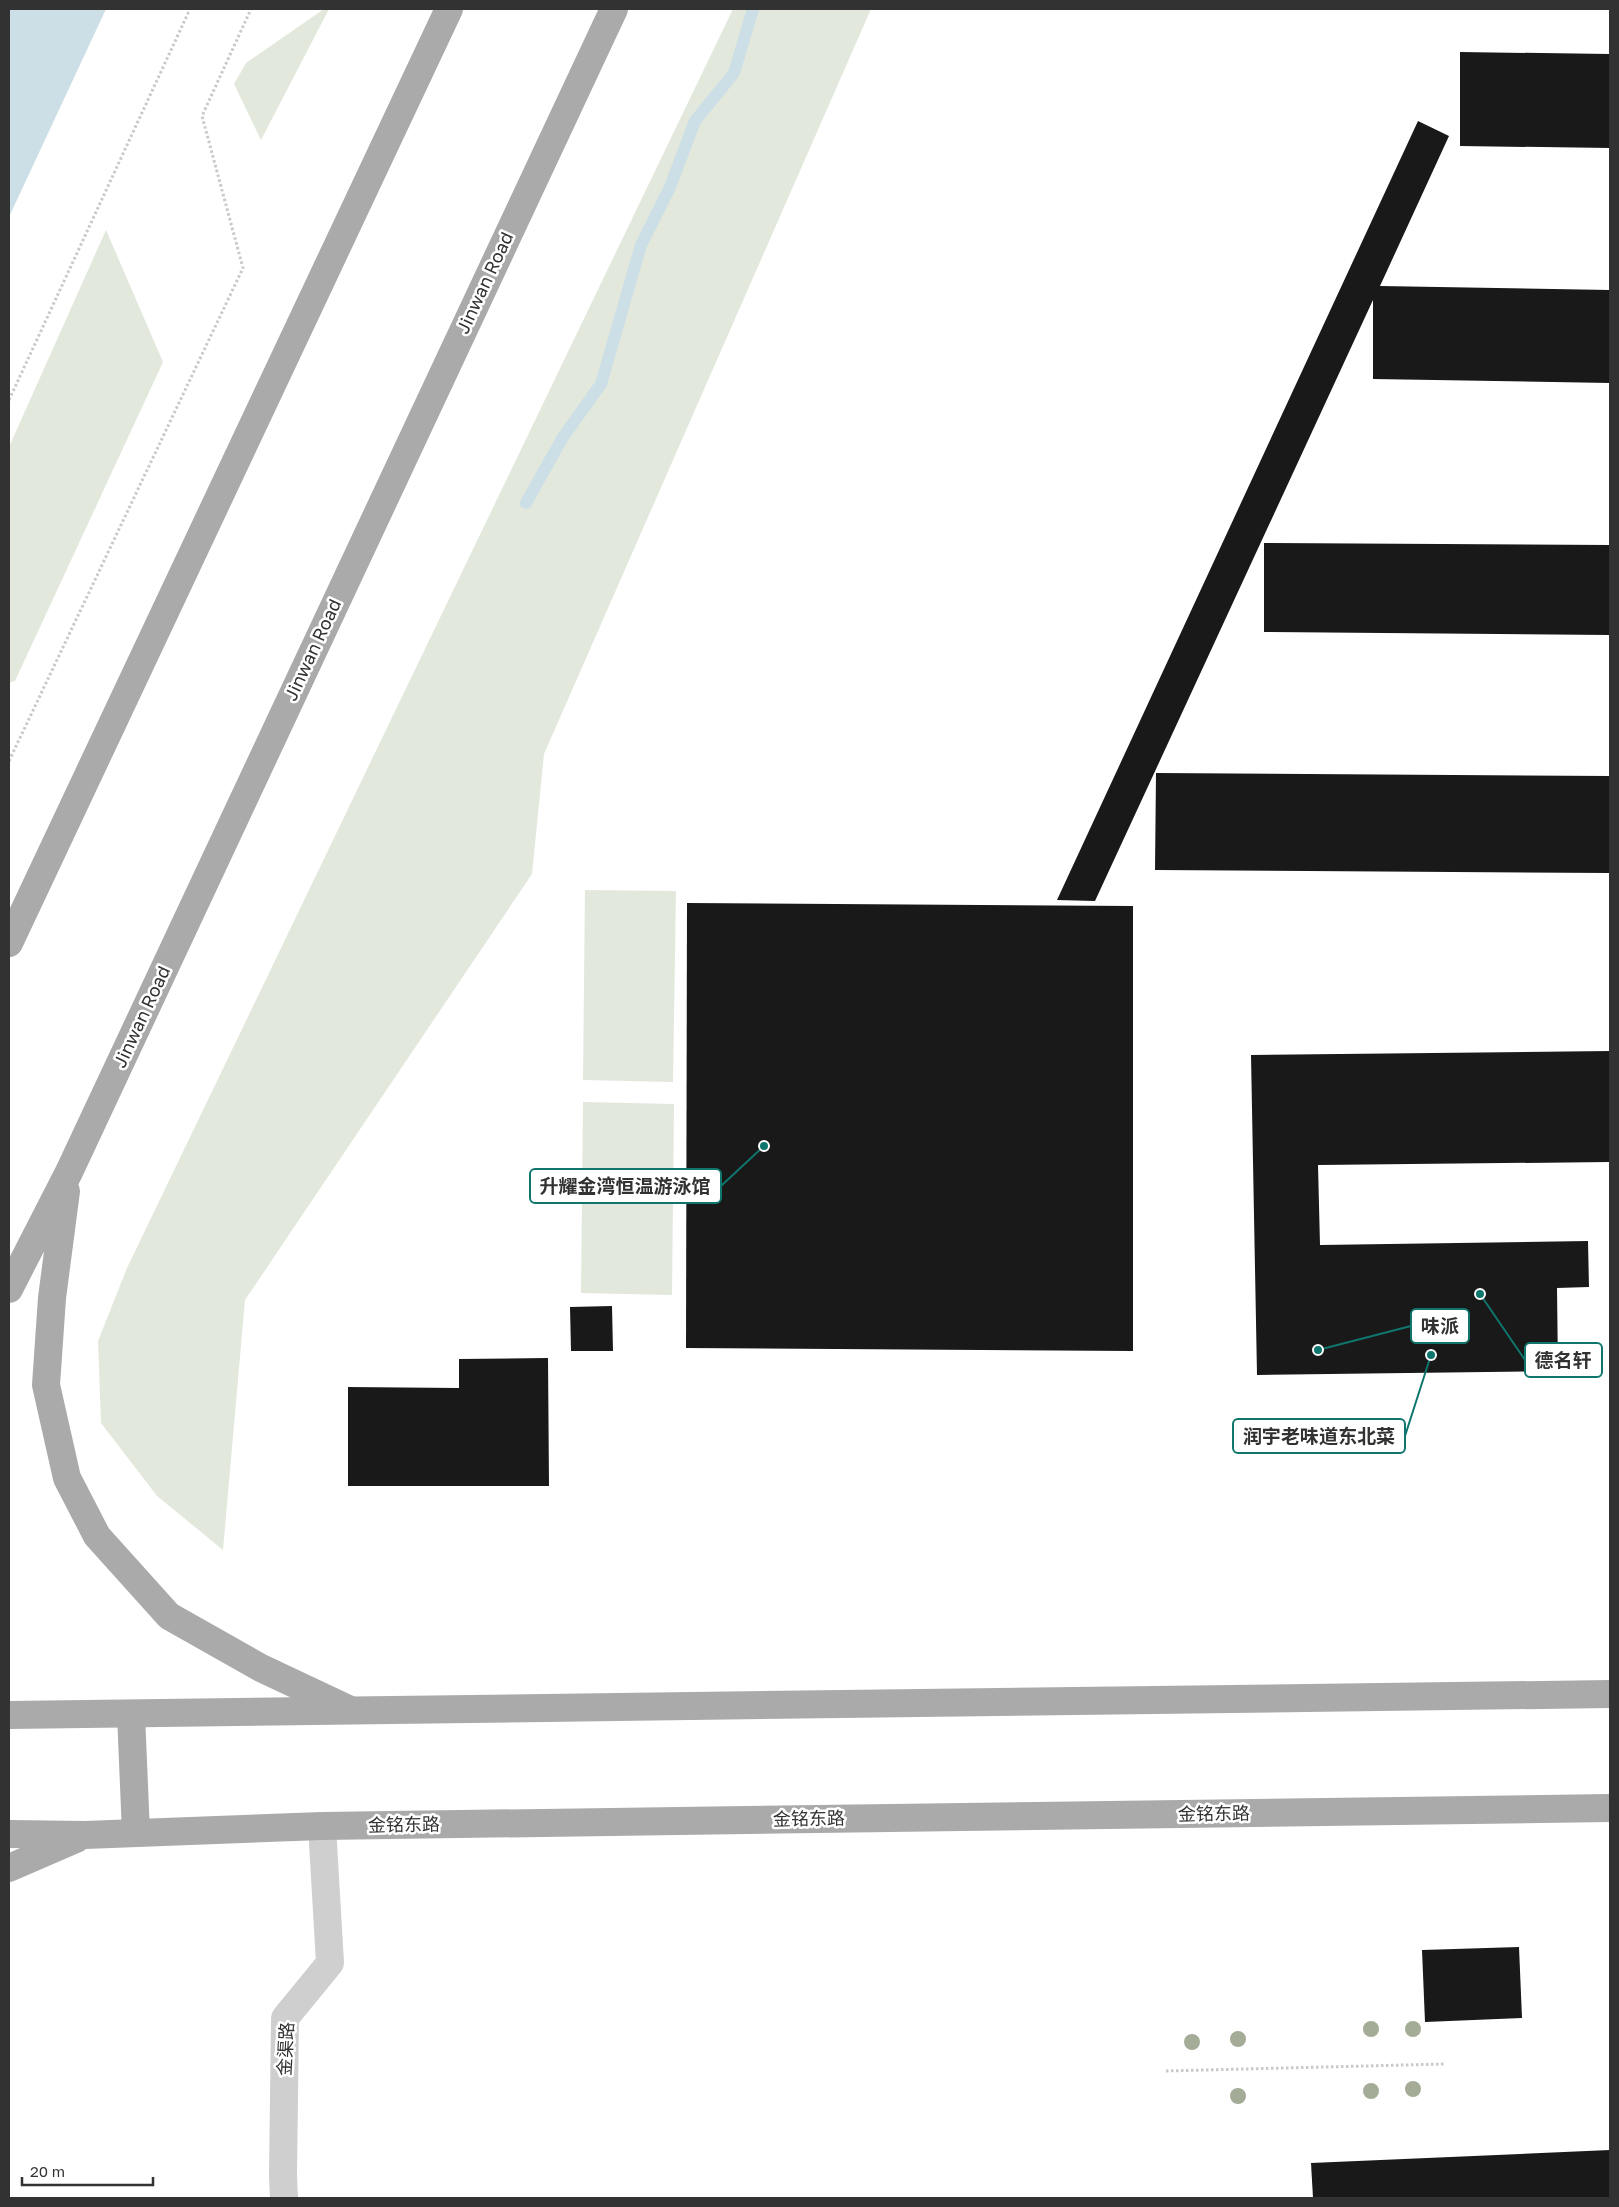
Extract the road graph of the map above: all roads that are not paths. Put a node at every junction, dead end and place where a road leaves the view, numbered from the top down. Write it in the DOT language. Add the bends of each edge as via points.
graph roads {
  1 [pos="449,9"];
  2 [pos="614,9"];
  3 [pos="9,943"];
  4 [pos="69,1172"];
  5 [pos="9,1289"];
  6 [pos="1610,1694"];
  7 [pos="354,1711"];
  8 [pos="131,1714"];
  9 [pos="9,1715"];
  10 [pos="1610,1808"];
  11 [pos="322,1826"];
  12 [pos="136,1833"];
  13 [pos="9,1834"];
  14 [pos="86,1835"];
  15 [pos="9,1868"];
  16 [pos="284,2198"];
  1 -- 3 [label="main road"];
  2 -- 4 [label="main road, Jinwan Road"];
  4 -- 5 [label="main road, Jinwan Road"];
  4 -- 7 [label="main road" via="52,1298 46,1385 67,1478 97,1536 170,1616 261,1668"];
  6 -- 7 [label="main road"];
  7 -- 8 [label="main road"];
  8 -- 9 [label="main road"];
  8 -- 12 [label="main road"];
  10 -- 11 [label="main road, 金铭东路"];
  11 -- 12 [label="main road, 金铭东路"];
  11 -- 16 [label="street, 金渠路" via="330,1963 285,2018"];
  12 -- 14 [label="main road, 金铭东路"];
  13 -- 14 [label="main road, 金铭东路"];
  14 -- 15 [label="main road"];
}
